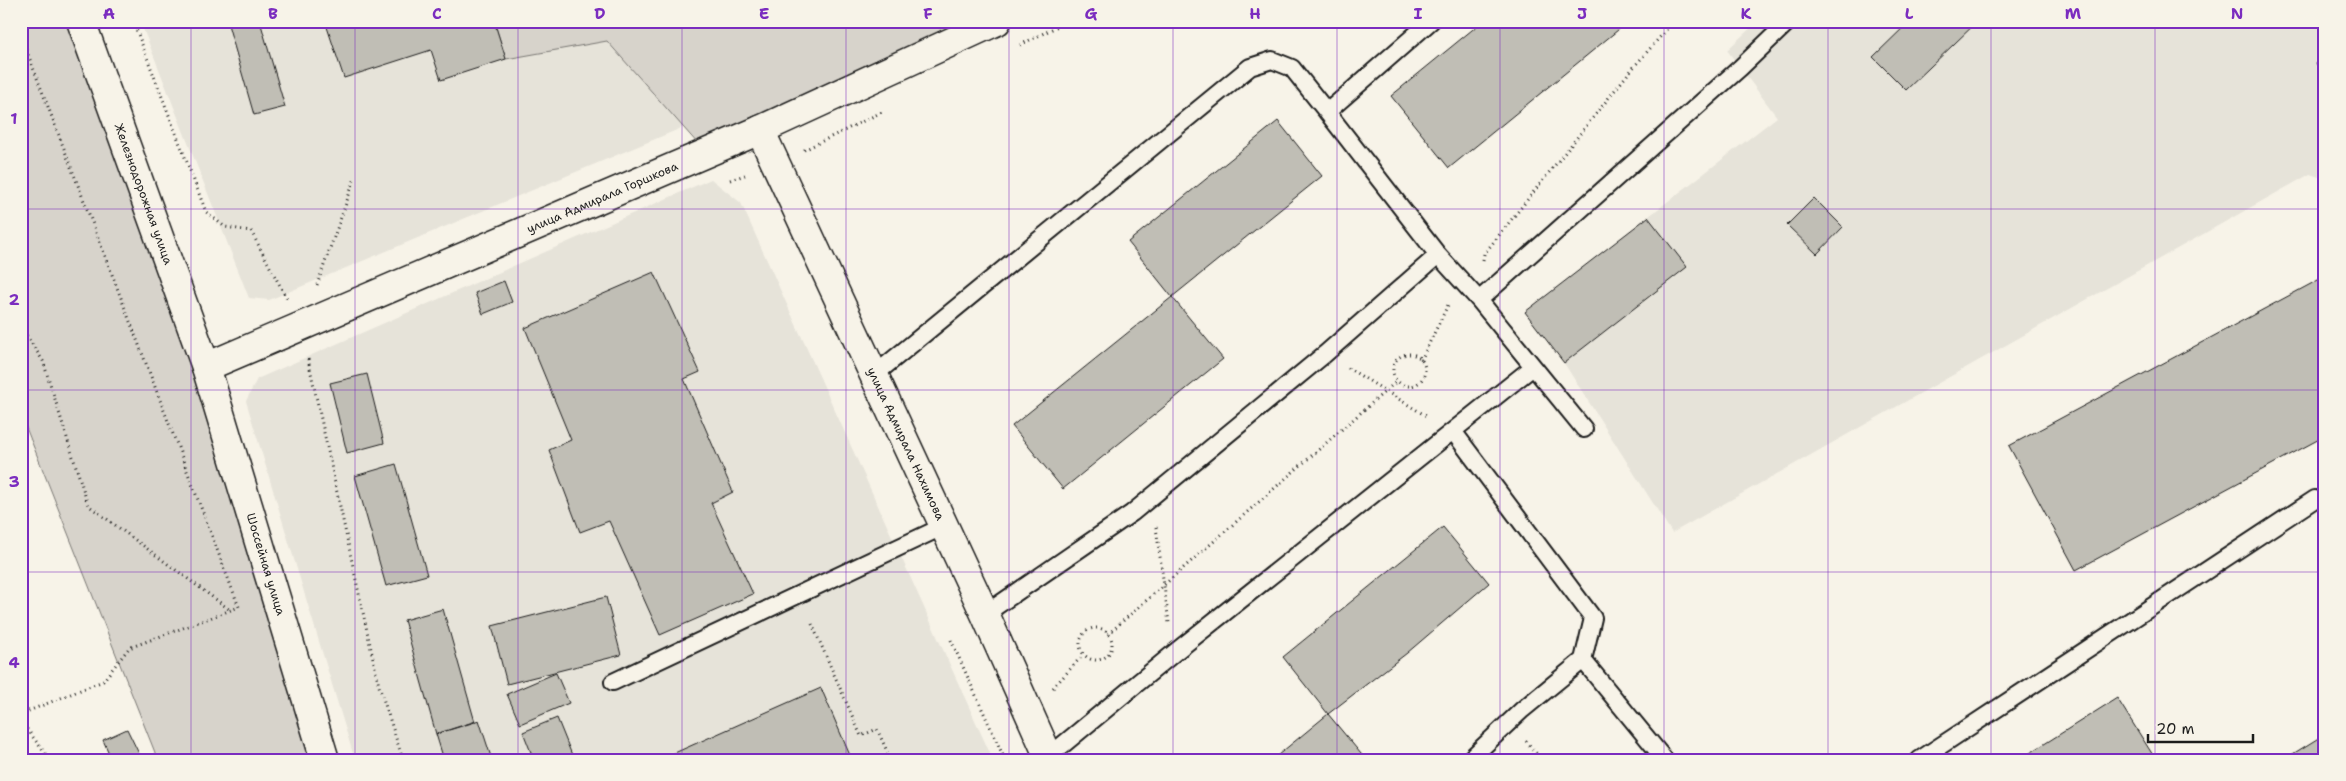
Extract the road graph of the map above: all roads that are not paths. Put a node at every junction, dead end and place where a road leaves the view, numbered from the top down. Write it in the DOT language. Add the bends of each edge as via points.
graph roads {
  1 [pos="81,21"];
  2 [pos="997,21"];
  3 [pos="1430,21"];
  4 [pos="1789,21"];
  5 [pos="1327,112"];
  6 [pos="760,130"];
  7 [pos="1438,255"];
  8 [pos="1479,300"];
  9 [pos="206,367"];
  10 [pos="1533,367"];
  11 [pos="874,376"];
  12 [pos="1584,429"];
  13 [pos="1452,431"];
  14 [pos="2315,499"];
  15 [pos="944,526"];
  16 [pos="985,614"];
  17 [pos="1583,660"];
  18 [pos="613,682"];
  19 [pos="1049,758"];
  20 [pos="325,760"];
  21 [pos="1469,760"];
  22 [pos="1665,760"];
  23 [pos="1919,760"];
  1 -- 9 [label="street, Железнодорожная улица"];
  2 -- 6 [label="street, улица Адмирала Горшкова"];
  3 -- 5 [label="lane"];
  4 -- 8 [label="lane"];
  5 -- 7 [label="lane"];
  5 -- 11 [label="lane" via="1292,68 1272,60 1250,67"];
  6 -- 9 [label="street, улица Адмирала Горшкова"];
  6 -- 11 [label="street, улица Адмирала Нахимова"];
  7 -- 8 [label="lane"];
  7 -- 16 [label="lane" via="1325,354 1132,513"];
  8 -- 10 [label="lane"];
  9 -- 20 [label="street, Шоссейная улица"];
  10 -- 12 [label="lane"];
  10 -- 13 [label="lane"];
  11 -- 15 [label="street, улица Адмирала Нахимова"];
  13 -- 17 [label="lane" via="1593,618"];
  13 -- 19 [label="lane" via="1174,653"];
  14 -- 23 [label="lane"];
  15 -- 16 [label="street, улица Адмирала Нахимова"];
  15 -- 18 [label="lane"];
  16 -- 19 [label="street, улица Адмирала Нахимова"];
  17 -- 21 [label="lane" via="1522,710"];
  17 -- 22 [label="lane"];
}
